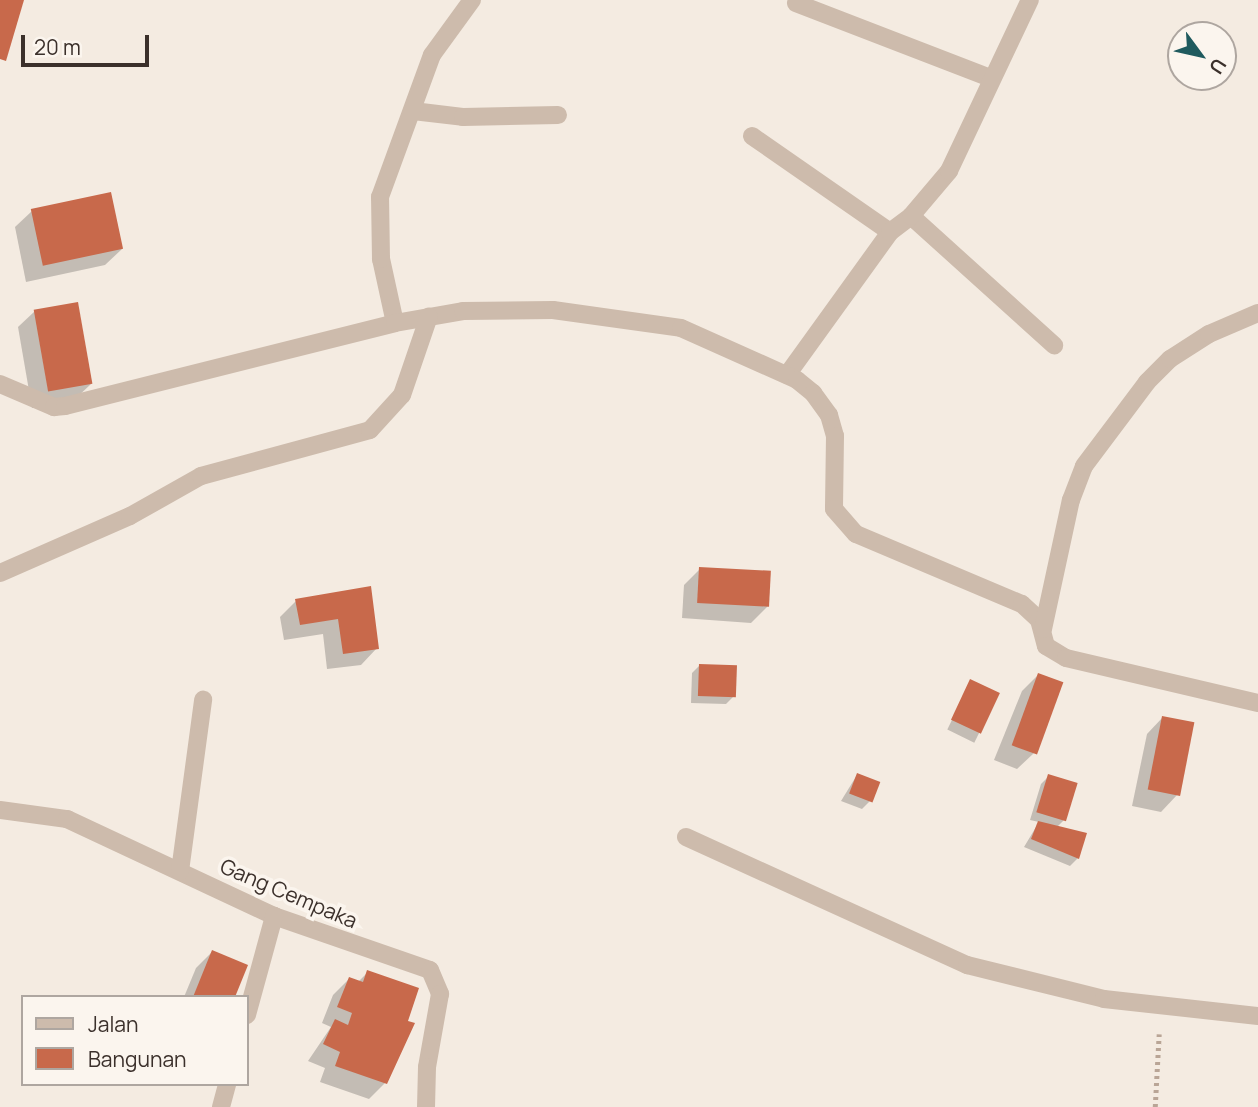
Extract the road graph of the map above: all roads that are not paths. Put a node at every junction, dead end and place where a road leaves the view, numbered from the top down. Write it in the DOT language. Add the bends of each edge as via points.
graph roads {
  1 [pos="472,0"];
  2 [pos="1030,0"];
  3 [pos="796,4"];
  4 [pos="990,78"];
  5 [pos="413,111"];
  6 [pos="558,116"];
  7 [pos="752,136"];
  8 [pos="911,216"];
  9 [pos="890,232"];
  10 [pos="1258,313"];
  11 [pos="429,316"];
  12 [pos="395,323"];
  13 [pos="1054,345"];
  14 [pos="787,375"];
  15 [pos="0,384"];
  16 [pos="0,573"];
  17 [pos="1043,629"];
  18 [pos="203,700"];
  19 [pos="1258,703"];
  20 [pos="0,810"];
  21 [pos="686,837"];
  22 [pos="180,871"];
  23 [pos="274,916"];
  24 [pos="248,1012"];
  25 [pos="1258,1016"];
  26 [pos="226,1086"];
  27 [pos="221,1107"];
  28 [pos="426,1107"];
  1 -- 5 [label="street" via="435,48"];
  2 -- 4 [label="street"];
  3 -- 4 [label="street"];
  4 -- 8 [label="street" via="949,171"];
  5 -- 6 [label="street" via="463,117"];
  5 -- 12 [label="street" via="380,197 377,222"];
  7 -- 9 [label="street"];
  8 -- 9 [label="street"];
  8 -- 13 [label="street"];
  9 -- 14 [label="street"];
  10 -- 17 [label="street" via="1209,334 1170,359 1147,382 1084,466 1071,500"];
  11 -- 12 [label="street"];
  11 -- 14 [label="street" via="510,309 651,323 690,332"];
  11 -- 16 [label="street" via="402,395 370,430 201,476 130,516"];
  12 -- 15 [label="street" via="65,406 54,407"];
  14 -- 17 [label="street" via="813,393 829,415 835,436 834,509 847,528 878,545 1001,592 1031,610"];
  17 -- 19 [label="street" via="1046,646 1066,658"];
  18 -- 22 [label="street"];
  20 -- 22 [label="street, Gang Cempaka" via="67,819"];
  21 -- 25 [label="street" via="967,965 1161,1009"];
  22 -- 23 [label="street, Gang Cempaka"];
  23 -- 24 [label="street"];
  23 -- 28 [label="street, Gang Cempaka" via="430,970 440,994 427,1067"];
  26 -- 27 [label="street"];
}
